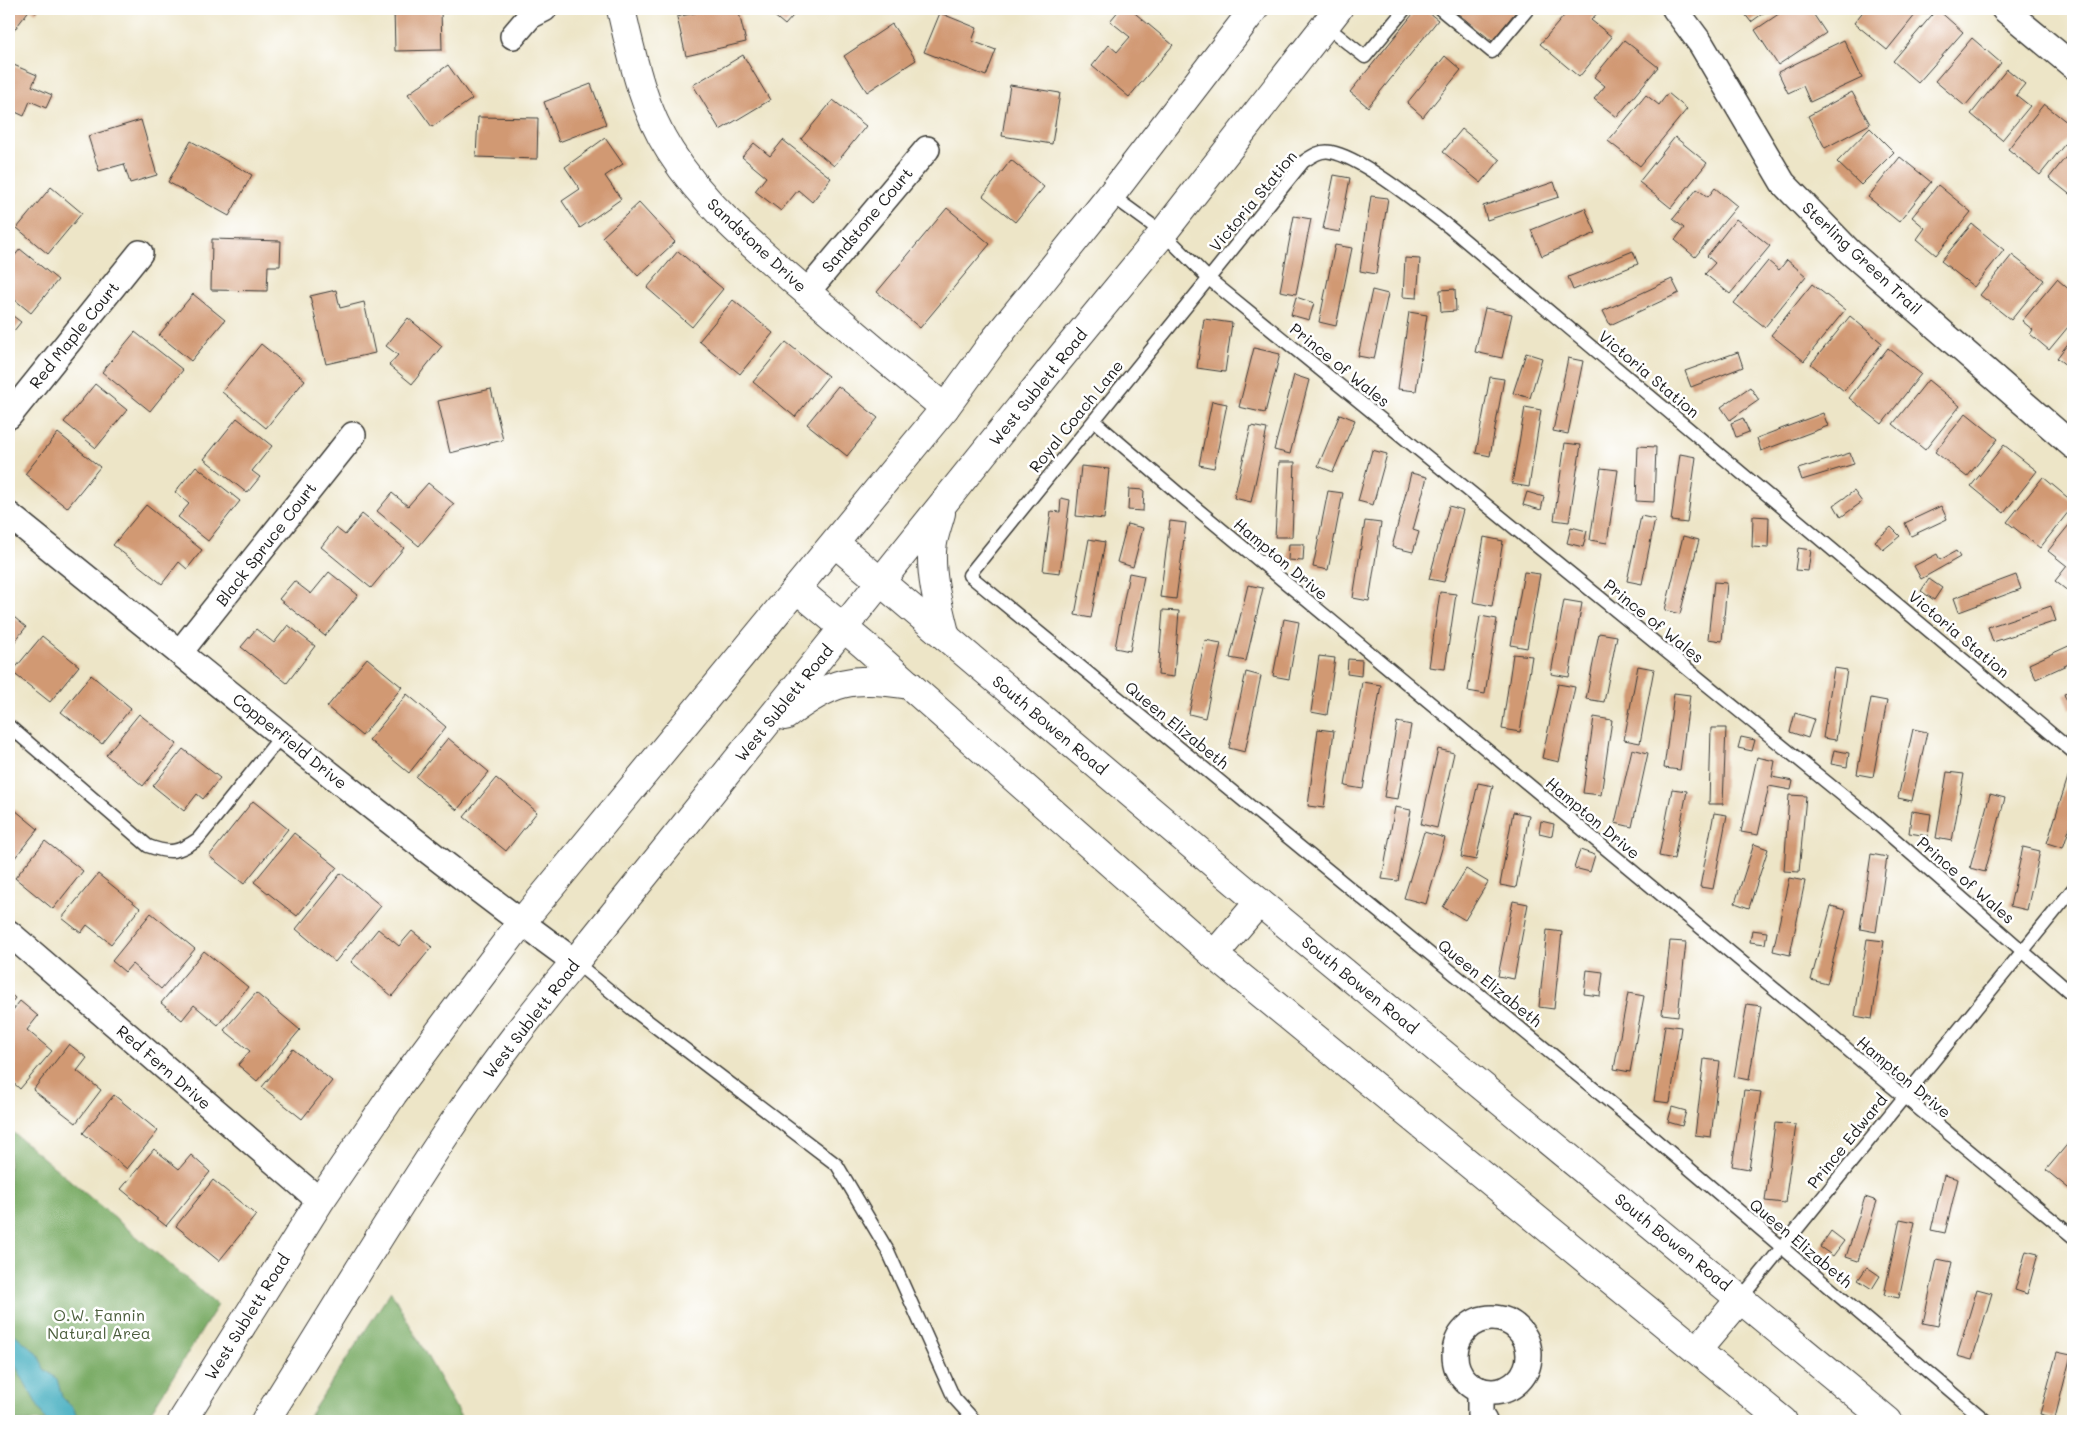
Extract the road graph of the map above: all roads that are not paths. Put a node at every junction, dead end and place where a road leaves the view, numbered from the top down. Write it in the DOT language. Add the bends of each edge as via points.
graph roads {
  1 [pos="544,9"];
  2 [pos="621,9"];
  3 [pos="1254,9"];
  4 [pos="1405,9"];
  5 [pos="1440,9"];
  6 [pos="1528,9"];
  7 [pos="1675,9"];
  8 [pos="2004,9"];
  9 [pos="1331,17"];
  10 [pos="513,36"];
  11 [pos="2073,66"];
  12 [pos="927,149"];
  13 [pos="1111,195"];
  14 [pos="1164,233"];
  15 [pos="140,253"];
  16 [pos="1209,278"];
  17 [pos="807,292"];
  18 [pos="945,408"];
  19 [pos="9,416"];
  20 [pos="1094,421"];
  21 [pos="353,435"];
  22 [pos="2073,446"];
  23 [pos="943,505"];
  24 [pos="9,515"];
  25 [pos="836,544"];
  26 [pos="969,575"];
  27 [pos="881,582"];
  28 [pos="798,590"];
  29 [pos="844,627"];
  30 [pos="946,637"];
  31 [pos="180,652"];
  32 [pos="910,685"];
  33 [pos="9,726"];
  34 [pos="282,735"];
  35 [pos="755,738"];
  36 [pos="2073,752"];
  37 [pos="2073,889"];
  38 [pos="1259,902"];
  39 [pos="521,923"];
  40 [pos="9,933"];
  41 [pos="2023,952"];
  42 [pos="1214,955"];
  43 [pos="575,962"];
  44 [pos="2073,995"];
  45 [pos="1903,1097"];
  46 [pos="320,1201"];
  47 [pos="2073,1237"];
  48 [pos="1782,1248"];
  49 [pos="1741,1298"];
  50 [pos="1698,1349"];
  51 [pos="1480,1390"];
  52 [pos="182,1421"];
  53 [pos="265,1421"];
  54 [pos="975,1421"];
  55 [pos="1484,1421"];
  56 [pos="1783,1421"];
  57 [pos="1888,1421"];
  58 [pos="1986,1421"];
  1 -- 10 [label="street" via="530,16"];
  2 -- 17 [label="main road, Sandstone Drive" via="634,64 654,120 670,151 711,206"];
  3 -- 13 [label="main road, West Sublett Road"];
  4 -- 9 [label="lane" via="1365,57"];
  5 -- 6 [label="lane" via="1492,52"];
  7 -- 22 [label="street, Sterling Green Trail" via="1701,44 1783,182 1850,252"];
  8 -- 11 [label="street"];
  9 -- 14 [label="main road, West Sublett Road"];
  12 -- 17 [label="street, Sandstone Court"];
  13 -- 14 [label="lane, Prince of Wales"];
  13 -- 18 [label="main road, West Sublett Road" via="993,342"];
  14 -- 16 [label="lane, Prince of Wales"];
  14 -- 23 [label="main road, West Sublett Road"];
  15 -- 19 [label="street, Red Maple Court"];
  16 -- 20 [label="lane, Royal Coach Lane"];
  16 -- 36 [label="lane, Victoria Station" via="1303,162 1317,153 1331,152 1352,160 1397,188 1449,227"];
  16 -- 41 [label="lane, Prince of Wales" via="1868,816"];
  17 -- 18 [label="main road, Sandstone Drive"];
  18 -- 25 [label="main road, West Sublett Road"];
  20 -- 26 [label="lane, Royal Coach Lane"];
  20 -- 45 [label="lane, Hampton Drive"];
  21 -- 31 [label="street, Black Spruce Court"];
  23 -- 27 [label="main road, West Sublett Road"];
  23 -- 30 [label="main road" via="932,556 933,583"];
  24 -- 31 [label="street, Copperfield Drive"];
  25 -- 27 [label="main road, South Bowen Road"];
  25 -- 28 [label="main road, West Sublett Road"];
  26 -- 48 [label="lane, Queen Elizabeth" via="1644,1130"];
  27 -- 29 [label="main road, West Sublett Road"];
  27 -- 30 [label="main road, South Bowen Road"];
  28 -- 29 [label="main road"];
  28 -- 39 [label="main road, West Sublett Road"];
  29 -- 32 [label="main road"];
  29 -- 35 [label="main road, West Sublett Road"];
  30 -- 38 [label="main road, South Bowen Road"];
  31 -- 34 [label="street, Copperfield Drive"];
  32 -- 35 [label="main road" via="880,680 847,682 812,695"];
  32 -- 42 [label="main road"];
  33 -- 34 [label="lane" via="148,846 163,851 182,851 198,840"];
  34 -- 39 [label="street, Copperfield Drive"];
  35 -- 43 [label="main road, West Sublett Road"];
  37 -- 41 [label="lane, Prince Edward"];
  38 -- 42 [label="main road"];
  38 -- 49 [label="main road, South Bowen Road"];
  39 -- 43 [label="street, Copperfield Drive"];
  39 -- 46 [label="main road, West Sublett Road" via="393,1094"];
  40 -- 46 [label="street, Red Fern Drive"];
  41 -- 44 [label="lane, Prince of Wales"];
  41 -- 45 [label="lane, Prince Edward"];
  42 -- 50 [label="main road"];
  43 -- 53 [label="main road, West Sublett Road" via="537,1007 454,1122"];
  43 -- 54 [label="lane" via="837,1164 888,1251 954,1398"];
  45 -- 47 [label="lane, Hampton Drive"];
  45 -- 48 [label="lane, Prince Edward"];
  46 -- 52 [label="main road, West Sublett Road"];
  48 -- 49 [label="lane, Prince Edward"];
  48 -- 58 [label="lane, Queen Elizabeth"];
  49 -- 50 [label="main road"];
  49 -- 57 [label="main road, South Bowen Road"];
  50 -- 56 [label="main road"];
  51 -- 55 [label="street" via="1480,1415"];
}
